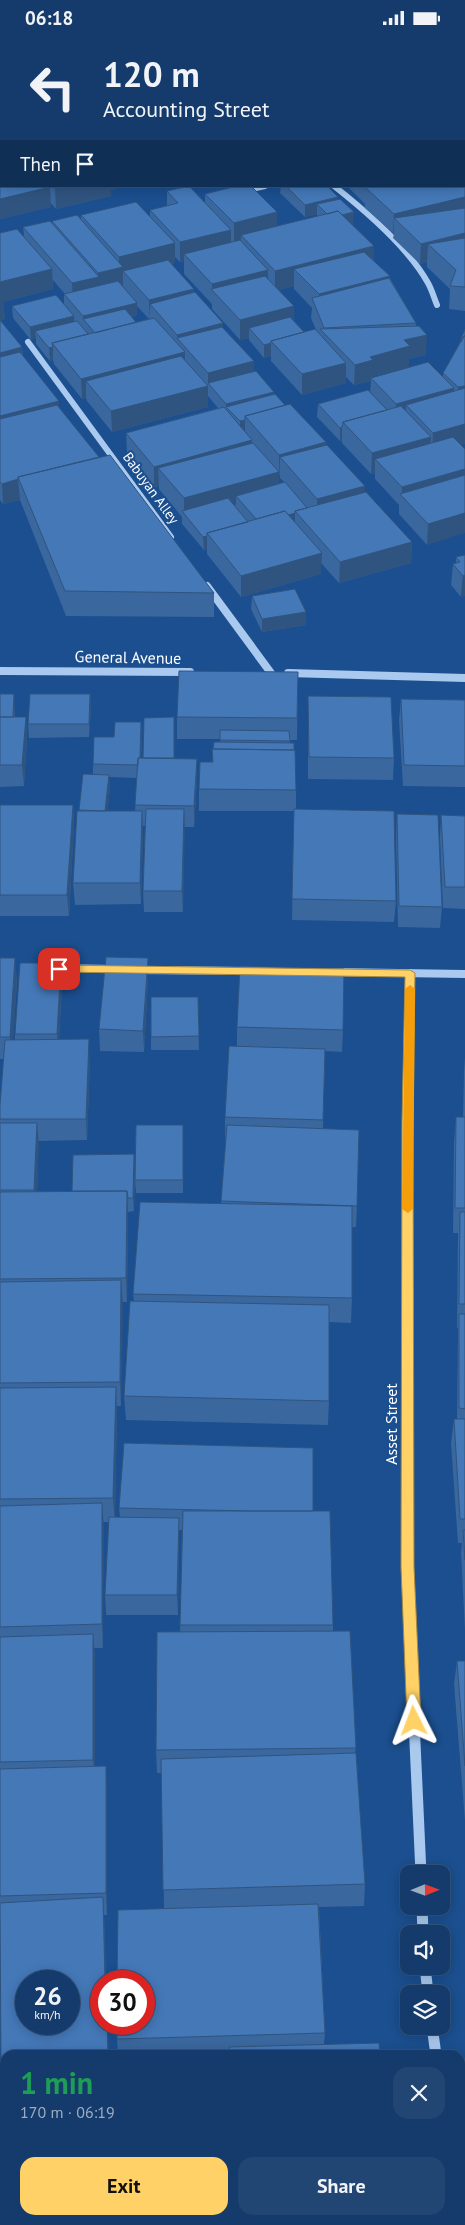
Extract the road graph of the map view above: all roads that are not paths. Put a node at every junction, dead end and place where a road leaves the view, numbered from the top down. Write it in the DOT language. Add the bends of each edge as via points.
graph roads {
  1 [pos="261,187"];
  2 [pos="335,187"];
  3 [pos="231,194"];
  4 [pos="436,305"];
  5 [pos="28,341"];
  6 [pos="178,547"];
  7 [pos="202,578"];
  8 [pos="0,671"];
  9 [pos="203,672"];
  10 [pos="261,673"];
  11 [pos="271,673"];
  12 [pos="465,678"];
  13 [pos="39,968"];
  14 [pos="264,971"];
  15 [pos="322,972"];
  16 [pos="410,973"];
  17 [pos="465,974"];
  18 [pos="421,1865"];
  19 [pos="433,2035"];
  20 [pos="435,2050"];
  1 -- 3 [label="street"];
  2 -- 4 [label="street" via="399,246 427,281"];
  5 -- 6 [label="street, Babuyan Alley"];
  7 -- 11 [label="street"];
  8 -- 9 [label="street, General Avenue"];
  10 -- 11 [label="street"];
  11 -- 12 [label="street"];
  13 -- 14 [label="street"];
  15 -- 16 [label="street"];
  16 -- 17 [label="street"];
  16 -- 18 [label="street, Asset Street" via="407,1567"];
  19 -- 20 [label="street"];
}
